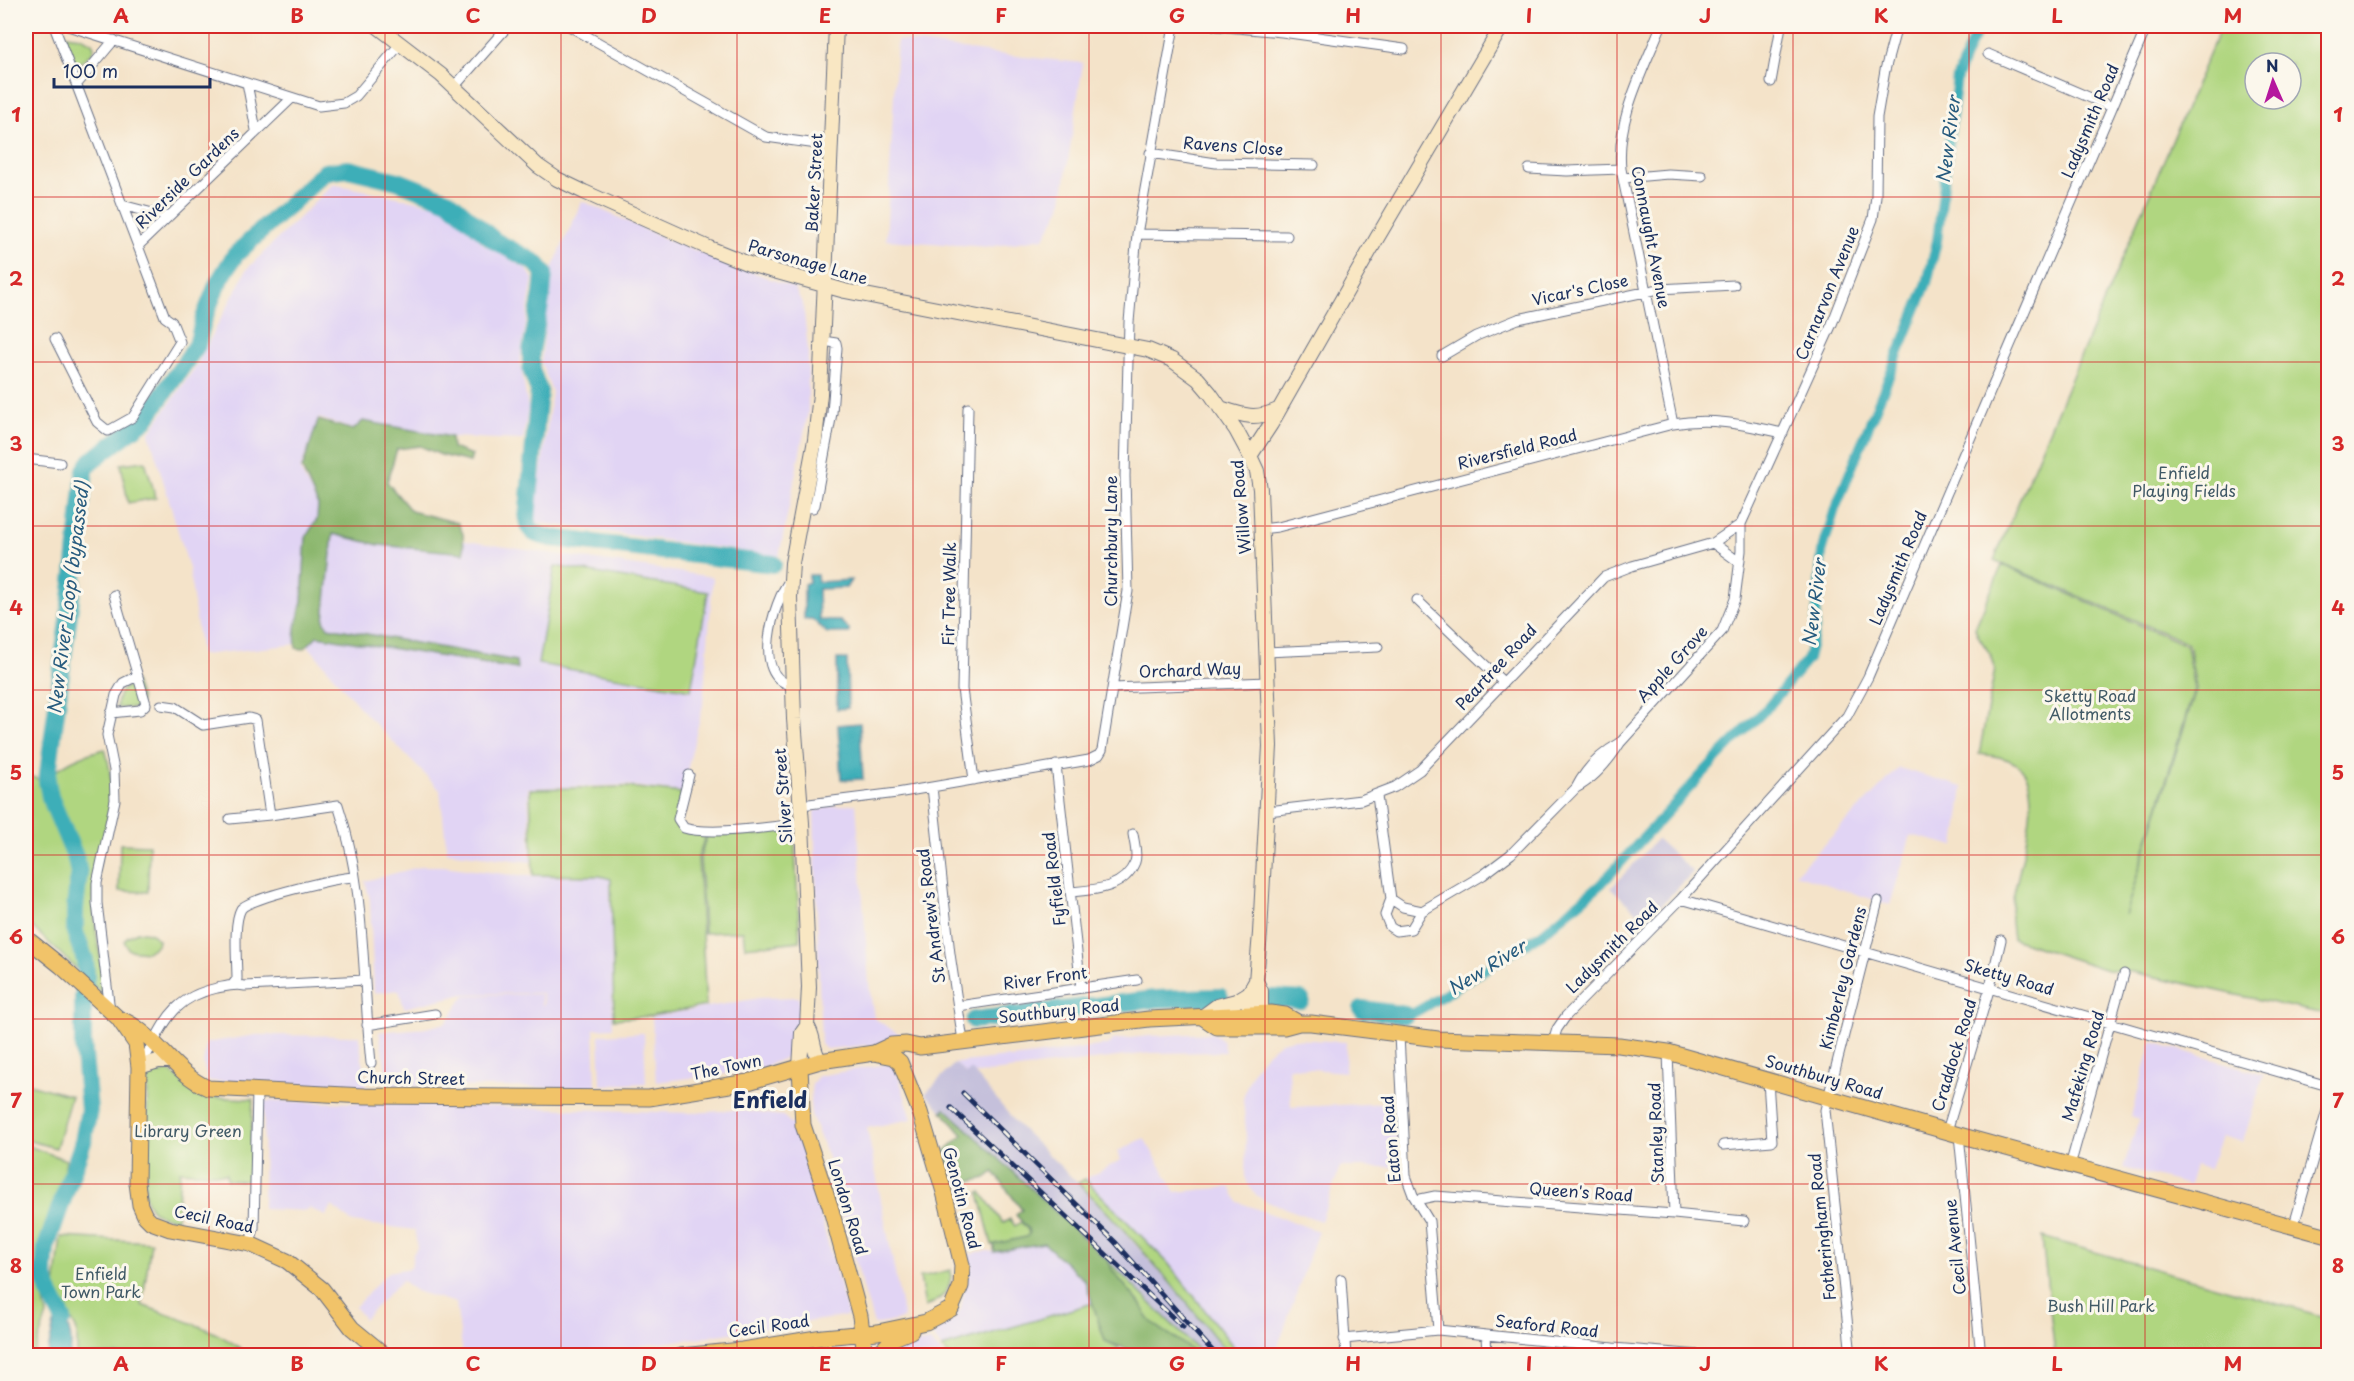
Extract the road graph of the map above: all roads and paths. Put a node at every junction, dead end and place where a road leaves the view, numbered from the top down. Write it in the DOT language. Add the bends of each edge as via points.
graph roads {
  1 [pos="54,26"];
  2 [pos="68,26"];
  3 [pos="377,26"];
  4 [pos="508,26"];
  5 [pos="569,26"];
  6 [pos="837,26"];
  7 [pos="1174,26"];
  8 [pos="1215,26"];
  9 [pos="1502,26"];
  10 [pos="1661,26"];
  11 [pos="1781,26"];
  12 [pos="1897,26"];
  13 [pos="2147,26"];
  14 [pos="114,40"];
  15 [pos="401,43"];
  16 [pos="1404,49"];
  17 [pos="1988,54"];
  18 [pos="1771,82"];
  19 [pos="247,83"];
  20 [pos="77,84"];
  21 [pos="454,87"];
  22 [pos="292,98"];
  23 [pos="2112,107"];
  24 [pos="256,130"];
  25 [pos="832,146"];
  26 [pos="1150,153"];
  27 [pos="1314,165"];
  28 [pos="1529,170"];
  29 [pos="1622,173"];
  30 [pos="1702,176"];
  31 [pos="122,205"];
  32 [pos="168,217"];
  33 [pos="1137,234"];
  34 [pos="1287,236"];
  35 [pos="138,246"];
  36 [pos="1734,285"];
  37 [pos="825,286"];
  38 [pos="1646,291"];
  39 [pos="55,339"];
  40 [pos="1129,346"];
  41 [pos="1442,356"];
  42 [pos="968,408"];
  43 [pos="1220,408"];
  44 [pos="1278,410"];
  45 [pos="1673,424"];
  46 [pos="1783,433"];
  47 [pos="1250,456"];
  48 [pos="26,459"];
  49 [pos="60,463"];
  50 [pos="1741,524"];
  51 [pos="1261,529"];
  52 [pos="1713,543"];
  53 [pos="1739,562"];
  54 [pos="791,579"];
  55 [pos="114,595"];
  56 [pos="1417,600"];
  57 [pos="1378,647"];
  58 [pos="1266,652"];
  59 [pos="137,676"];
  60 [pos="1268,682"];
  61 [pos="1503,682"];
  62 [pos="792,685"];
  63 [pos="1113,688"];
  64 [pos="161,705"];
  65 [pos="111,714"];
  66 [pos="1056,765"];
  67 [pos="689,775"];
  68 [pos="974,780"];
  69 [pos="932,787"];
  70 [pos="1377,796"];
  71 [pos="801,805"];
  72 [pos="1268,811"];
  73 [pos="270,815"];
  74 [pos="230,819"];
  75 [pos="802,823"];
  76 [pos="1133,834"];
  77 [pos="353,877"];
  78 [pos="1070,892"];
  79 [pos="1391,899"];
  80 [pos="1681,899"];
  81 [pos="1878,901"];
  82 [pos="1422,911"];
  83 [pos="26,938"];
  84 [pos="2001,940"];
  85 [pos="1866,952"];
  86 [pos="2124,974"];
  87 [pos="1137,980"];
  88 [pos="365,981"];
  89 [pos="233,984"];
  90 [pos="1252,987"];
  91 [pos="1990,987"];
  92 [pos="1081,988"];
  93 [pos="958,1006"];
  94 [pos="114,1014"];
  95 [pos="435,1014"];
  96 [pos="1202,1017"];
  97 [pos="1255,1020"];
  98 [pos="2110,1022"];
  99 [pos="367,1025"];
  100 [pos="807,1026"];
  101 [pos="1399,1035"];
  102 [pos="963,1041"];
  103 [pos="153,1042"];
  104 [pos="1553,1042"];
  105 [pos="920,1047"];
  106 [pos="1668,1052"];
  107 [pos="878,1054"];
  108 [pos="171,1061"];
  109 [pos="820,1061"];
  110 [pos="900,1062"];
  111 [pos="371,1063"];
  112 [pos="139,1067"];
  113 [pos="800,1068"];
  114 [pos="1768,1081"];
  115 [pos="2328,1086"];
  116 [pos="257,1091"];
  117 [pos="660,1097"];
  118 [pos="1826,1103"];
  119 [pos="2328,1107"];
  120 [pos="1953,1133"];
  121 [pos="1723,1145"];
  122 [pos="2070,1166"];
  123 [pos="1416,1200"];
  124 [pos="1674,1214"];
  125 [pos="1744,1221"];
  126 [pos="2294,1225"];
  127 [pos="2328,1236"];
  128 [pos="250,1244"];
  129 [pos="1341,1279"];
  130 [pos="926,1322"];
  131 [pos="1438,1330"];
  132 [pos="862,1333"];
  133 [pos="1486,1335"];
  134 [pos="1344,1339"];
  135 [pos="1614,1352"];
  136 [pos="1851,1354"];
  137 [pos="691,1355"];
  138 [pos="386,1356"];
  139 [pos="865,1356"];
  140 [pos="876,1356"];
  141 [pos="1346,1356"];
  142 [pos="1487,1356"];
  143 [pos="1713,1356"];
  144 [pos="1834,1356"];
  145 [pos="1981,1356"];
  1 -- 20 [label="street"];
  2 -- 14 [label="street"];
  3 -- 15 [label="street, Parsonage Lane"];
  4 -- 21 [label="street"];
  5 -- 25 [label="street" via="766,137"];
  6 -- 25 [label="street, Baker Street"];
  7 -- 26 [label="street, Churchbury Lane"];
  8 -- 16 [label="street" via="1306,34"];
  9 -- 44 [label="street, Willow Road"];
  10 -- 29 [label="street, Connaught Avenue" via="1621,133"];
  11 -- 18 [label="street"];
  12 -- 46 [label="street, Carnarvon Avenue" via="1878,108 1873,219"];
  13 -- 23 [label="street, Ladysmith Road"];
  14 -- 19 [label="street"];
  14 -- 20 [label="street"];
  15 -- 21 [label="street, Parsonage Lane"];
  15 -- 22 [label="street" via="356,96 344,103 320,105"];
  17 -- 23 [label="street"];
  19 -- 22 [label="street"];
  19 -- 24 [label="street, Riverside Gardens"];
  20 -- 31 [label="street"];
  21 -- 37 [label="street, Parsonage Lane" via="557,179 749,264"];
  22 -- 24 [label="street, Riverside Gardens"];
  23 -- 80 [label="street, Ladysmith Road" via="1869,677 1847,716"];
  24 -- 32 [label="street, Riverside Gardens"];
  25 -- 37 [label="street, Baker Street"];
  26 -- 27 [label="street, Ravens Close" via="1216,163"];
  26 -- 33 [label="street, Churchbury Lane"];
  28 -- 29 [label="street"];
  29 -- 30 [label="street"];
  29 -- 38 [label="street, Connaught Avenue"];
  31 -- 32 [label="street"];
  31 -- 35 [label="street"];
  32 -- 35 [label="street, Riverside Gardens"];
  33 -- 34 [label="street"];
  33 -- 40 [label="street, Churchbury Lane"];
  35 -- 39 [label="street" via="165,317 172,322 180,342 133,417 108,431 97,422"];
  36 -- 38 [label="street, Vicar's Close"];
  37 -- 40 [label="street, Parsonage Lane"];
  37 -- 54 [label="street, Baker Street" via="821,441 802,507"];
  38 -- 41 [label="street, Vicar's Close" via="1518,319 1476,336"];
  38 -- 45 [label="street, Connaught Avenue"];
  40 -- 43 [label="street, Parsonage Lane" via="1172,360 1198,379"];
  40 -- 63 [label="street, Churchbury Lane" via="1125,476 1128,591"];
  42 -- 68 [label="street, Fir Tree Walk" via="962,689"];
  43 -- 44 [label="street" via="1258,417"];
  43 -- 47 [label="street, Parsonage Lane"];
  44 -- 47 [label="street, Willow Road"];
  45 -- 46 [label="street, Riversfield Road" via="1716,420"];
  45 -- 51 [label="street, Riversfield Road"];
  46 -- 50 [label="street, Carnarvon Avenue"];
  47 -- 51 [label="street, Willow Road" via="1257,471"];
  48 -- 49 [label="street"];
  50 -- 52 [label="street, Peartree Road"];
  50 -- 53 [label="street, Apple Grove"];
  51 -- 58 [label="street, Willow Road"];
  52 -- 53 [label="street"];
  52 -- 61 [label="street, Peartree Road" via="1604,577"];
  53 -- 82 [label="street, Apple Grove" via="1735,599 1722,631 1620,743 1602,753 1576,789 1511,854"];
  54 -- 62 [label="street, Baker Street"];
  54 -- 62 [label="street" via="774,612 769,649 778,677"];
  55 -- 59 [label="street"];
  56 -- 61 [label="street"];
  57 -- 58 [label="street"];
  58 -- 60 [label="street, Willow Road"];
  59 -- 65 [label="street" via="123,683"];
  59 -- 65 [label="street" via="145,707"];
  60 -- 63 [label="street, Orchard Way"];
  60 -- 72 [label="street, Willow Road"];
  61 -- 70 [label="street, Peartree Road" via="1420,770"];
  62 -- 71 [label="street, Silver Street"];
  63 -- 66 [label="street, Churchbury Lane" via="1099,755"];
  64 -- 73 [label="street" via="175,707 204,724 256,720"];
  65 -- 94 [label="street" via="107,735 115,800 97,903"];
  66 -- 68 [label="street, Churchbury Lane"];
  66 -- 78 [label="street, Fyfield Road"];
  67 -- 75 [label="street" via="678,819 684,828 757,829"];
  68 -- 69 [label="street, Churchbury Lane"];
  69 -- 71 [label="street, Churchbury Lane"];
  69 -- 93 [label="street, St Andrew's Road"];
  70 -- 72 [label="street, Peartree Road" via="1335,805"];
  70 -- 79 [label="street, Apple Grove"];
  71 -- 75 [label="street, Silver Street"];
  72 -- 90 [label="street, Willow Road"];
  73 -- 74 [label="street"];
  73 -- 77 [label="street" via="338,804"];
  75 -- 100 [label="street, Silver Street"];
  76 -- 78 [label="street" via="1135,861 1125,876 1102,889"];
  77 -- 88 [label="street"];
  77 -- 89 [label="street" via="246,904 240,910 237,979"];
  78 -- 92 [label="street, Fyfield Road"];
  79 -- 82 [label="street" via="1403,907"];
  79 -- 82 [label="street, Apple Grove" via="1385,915 1396,931 1411,929"];
  80 -- 85 [label="street, Sketty Road"];
  80 -- 104 [label="street, Ladysmith Road" via="1566,1016"];
  81 -- 85 [label="street, Kimberley Gardens"];
  83 -- 94 [label="main road"];
  84 -- 91 [label="street, Craddock Road"];
  85 -- 91 [label="street, Sketty Road"];
  85 -- 118 [label="street, Kimberley Gardens"];
  86 -- 98 [label="street, Mafeking Road"];
  87 -- 92 [label="street, River Front"];
  88 -- 89 [label="street, Cecil Road"];
  88 -- 99 [label="street"];
  89 -- 103 [label="street, Cecil Road" via="185,1000 169,1016"];
  90 -- 96 [label="street" via="1236,1001 1217,1006"];
  90 -- 97 [label="street, Willow Road"];
  91 -- 98 [label="street, Sketty Road"];
  91 -- 120 [label="street, Craddock Road"];
  92 -- 93 [label="street, River Front"];
  93 -- 102 [label="street, St Andrew's Road"];
  94 -- 103 [label="main road, Church Street"];
  94 -- 112 [label="main road, Cecil Road" via="136,1044"];
  95 -- 99 [label="street"];
  96 -- 97 [label="main road, Southbury Road" via="1216,1027"];
  96 -- 102 [label="main road, Southbury Road"];
  97 -- 101 [label="main road, Southbury Road" via="1285,1015 1299,1023"];
  98 -- 115 [label="street, Sketty Road"];
  98 -- 122 [label="street, Mafeking Road"];
  99 -- 111 [label="street"];
  100 -- 109 [label="street, Silver Street"];
  100 -- 113 [label="street, Silver Street" via="802,1033"];
  101 -- 104 [label="main road, Southbury Road" via="1438,1040"];
  101 -- 123 [label="street, Eaton Road" via="1406,1176"];
  102 -- 105 [label="main road, Southbury Road"];
  103 -- 108 [label="main road, Church Street"];
  103 -- 112 [label="street, Cecil Road"];
  104 -- 106 [label="main road, Southbury Road"];
  105 -- 107 [label="main road, Southbury Road" via="891,1046"];
  105 -- 110 [label="main road, Southbury Road"];
  106 -- 114 [label="main road, Southbury Road"];
  106 -- 124 [label="street, Stanley Road"];
  107 -- 109 [label="main road, Southbury Road"];
  107 -- 110 [label="main road"];
  108 -- 112 [label="street"];
  108 -- 116 [label="main road, Church Street" via="208,1088"];
  109 -- 113 [label="main road, Southbury Road"];
  110 -- 130 [label="main road, Genotin Road" via="920,1112 962,1265 961,1286 951,1309"];
  112 -- 128 [label="main road, Cecil Road" via="137,1183 142,1212 151,1222 170,1229"];
  113 -- 117 [label="main road, The Town" via="748,1082"];
  113 -- 132 [label="main road, London Road" via="803,1125 830,1206"];
  114 -- 118 [label="main road, Southbury Road"];
  114 -- 121 [label="street" via="1772,1141"];
  116 -- 117 [label="main road, Church Street" via="364,1096"];
  116 -- 128 [label="street" via="254,1228"];
  118 -- 120 [label="main road, Southbury Road"];
  118 -- 136 [label="street, Fotheringham Road"];
  119 -- 126 [label="street"];
  120 -- 122 [label="main road, Southbury Road"];
  120 -- 145 [label="street, Cecil Avenue"];
  122 -- 126 [label="main road, Southbury Road"];
  123 -- 124 [label="street, Queen's Road" via="1435,1196"];
  123 -- 131 [label="street, Eaton Road" via="1426,1214 1431,1239"];
  124 -- 125 [label="street, Queen's Road"];
  126 -- 127 [label="main road, Southbury Road"];
  128 -- 138 [label="main road, Cecil Road" via="300,1270 322,1289 352,1328"];
  129 -- 134 [label="street"];
  130 -- 132 [label="main road, Genotin Road"];
  130 -- 140 [label="main road" via="919,1329 894,1338"];
  131 -- 133 [label="street"];
  131 -- 134 [label="street"];
  132 -- 137 [label="main road, Cecil Road"];
  132 -- 139 [label="main road, London Road"];
  133 -- 135 [label="street, Seaford Road"];
  133 -- 142 [label="street"];
  134 -- 141 [label="street"];
  135 -- 143 [label="street, Seaford Road"];
  136 -- 144 [label="street"];
}
